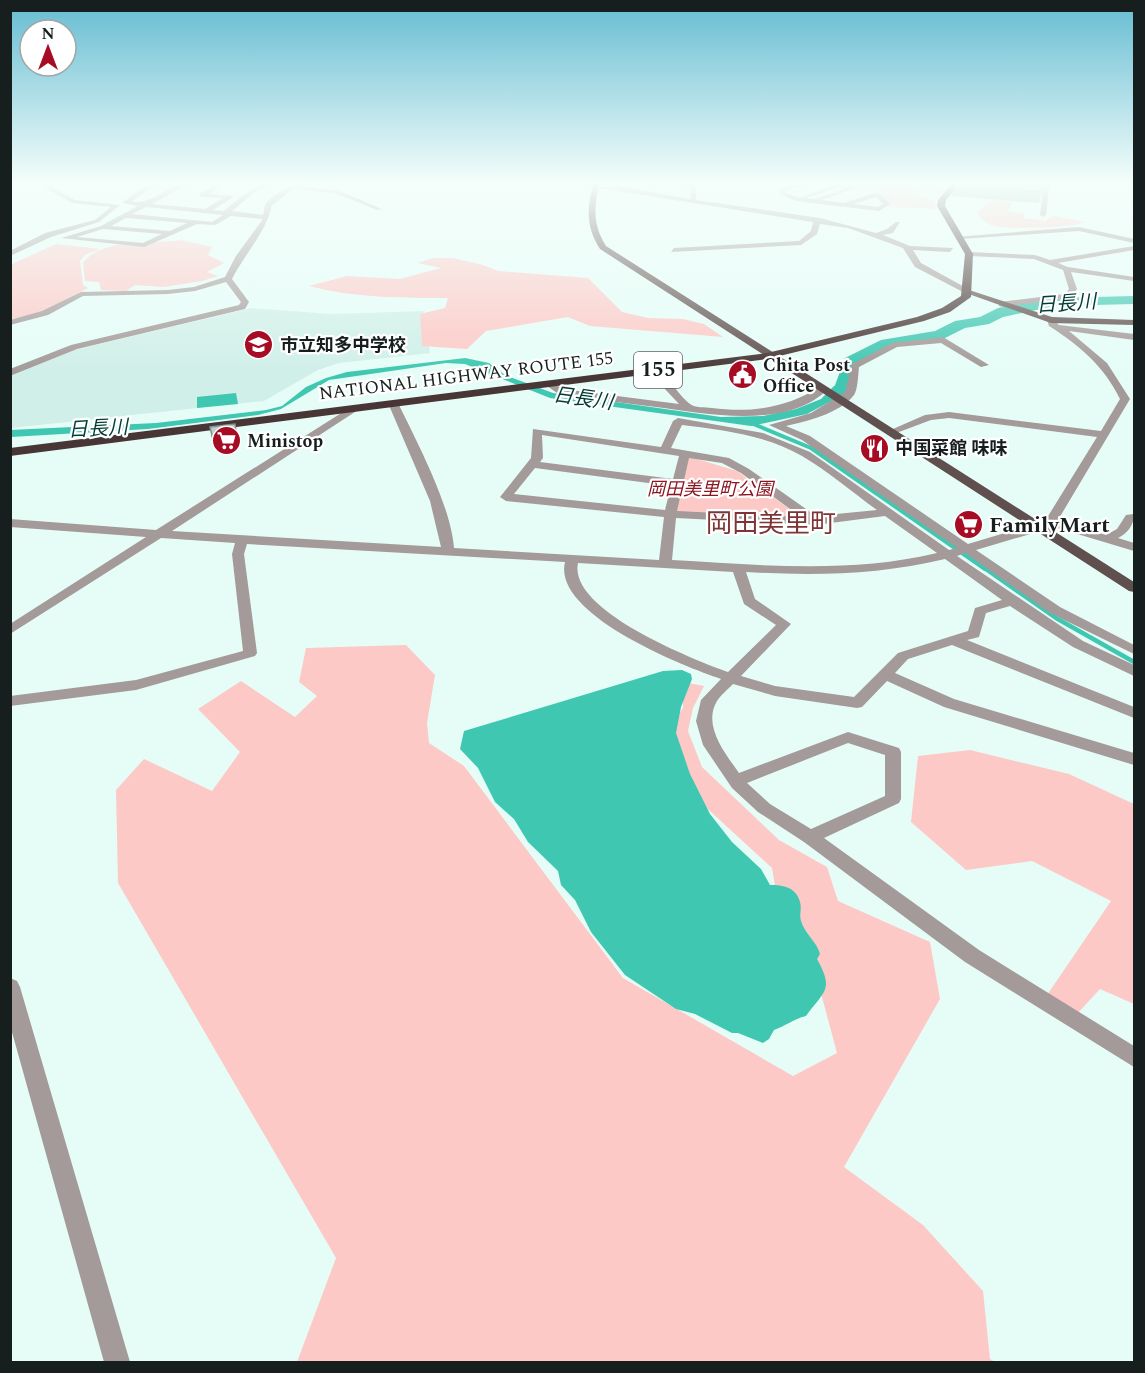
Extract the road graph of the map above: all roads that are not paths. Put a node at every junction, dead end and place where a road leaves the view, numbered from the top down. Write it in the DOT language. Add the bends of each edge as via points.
graph roads {
  1 [pos="28,245"];
  2 [pos="249,245"];
  3 [pos="602,245"];
  4 [pos="763,245"];
  5 [pos="901,245"];
  6 [pos="964,245"];
  7 [pos="908,248"];
  8 [pos="1134,248"];
  9 [pos="674,250"];
  10 [pos="950,250"];
  11 [pos="10,254"];
  12 [pos="969,254"];
  13 [pos="1052,262"];
  14 [pos="1066,269"];
  15 [pos="228,279"];
  16 [pos="1134,279"];
  17 [pos="966,290"];
  18 [pos="1011,307"];
  19 [pos="10,323"];
  20 [pos="1054,323"];
  21 [pos="1134,323"];
  22 [pos="1134,337"];
  23 [pos="767,356"];
  24 [pos="984,365"];
  25 [pos="653,371"];
  26 [pos="10,373"];
  27 [pos="549,384"];
  28 [pos="823,389"];
  29 [pos="841,400"];
  30 [pos="1130,401"];
  31 [pos="393,403"];
  32 [pos="354,408"];
  33 [pos="688,408"];
  34 [pos="891,432"];
  35 [pos="1102,434"];
  36 [pos="665,450"];
  37 [pos="10,452"];
  38 [pos="685,453"];
  39 [pos="533,464"];
  40 [pos="678,483"];
  41 [pos="886,512"];
  42 [pos="670,515"];
  43 [pos="1134,517"];
  44 [pos="815,521"];
  45 [pos="10,523"];
  46 [pos="1046,524"];
  47 [pos="159,534"];
  48 [pos="1109,538"];
  49 [pos="242,540"];
  50 [pos="1134,547"];
  51 [pos="448,551"];
  52 [pos="956,551"];
  53 [pos="573,558"];
  54 [pos="664,563"];
  55 [pos="738,568"];
  56 [pos="1134,588"];
  57 [pos="1012,601"];
  58 [pos="13,626"];
  59 [pos="953,640"];
  60 [pos="1134,650"];
  61 [pos="1134,671"];
  62 [pos="886,675"];
  63 [pos="729,678"];
  64 [pos="10,701"];
  65 [pos="1134,713"];
  66 [pos="1134,759"];
  67 [pos="736,781"];
  68 [pos="810,837"];
  69 [pos="10,987"];
  70 [pos="1134,1057"];
  71 [pos="117,1362"];
  1 -- 11 [label="street"];
  2 -- 15 [label="street"];
  3 -- 23 [label="main road"];
  4 -- 9 [label="street"];
  5 -- 7 [label="street"];
  6 -- 12 [label="highway"];
  7 -- 10 [label="street"];
  7 -- 17 [label="street" via="918,265"];
  8 -- 13 [label="street"];
  12 -- 13 [label="street"];
  12 -- 17 [label="highway"];
  13 -- 14 [label="street"];
  14 -- 16 [label="street"];
  14 -- 18 [label="street" via="1073,289 1068,296"];
  15 -- 19 [label="street" via="168,292 81,294 45,314"];
  15 -- 26 [label="street" via="245,302 242,307 74,347"];
  17 -- 18 [label="main road"];
  17 -- 23 [label="highway, NATIONAL HIGHWAY ROUTE 155 / 155" via="966,297 960,302 935,314"];
  18 -- 20 [label="main road"];
  20 -- 21 [label="main road"];
  20 -- 22 [label="street"];
  20 -- 30 [label="street" via="1094,353 1122,382"];
  23 -- 25 [label="highway, NATIONAL HIGHWAY ROUTE 155 / 155"];
  23 -- 28 [label="main road"];
  24 -- 29 [label="street" via="943,340 895,345 855,366 850,393"];
  25 -- 27 [label="highway, NATIONAL HIGHWAY ROUTE 155 / 155"];
  25 -- 33 [label="street"];
  27 -- 31 [label="highway, NATIONAL HIGHWAY ROUTE 155 / 155"];
  27 -- 33 [label="street" via="560,392"];
  28 -- 29 [label="main road"];
  28 -- 33 [label="street" via="780,409 751,413"];
  29 -- 34 [label="main road"];
  29 -- 52 [label="street" via="810,419 774,424 806,438"];
  30 -- 35 [label="street"];
  31 -- 32 [label="highway, NATIONAL HIGHWAY ROUTE 155 / 155"];
  31 -- 51 [label="street" via="440,515 450,544"];
  32 -- 37 [label="highway, NATIONAL HIGHWAY ROUTE 155 / 155"];
  32 -- 47 [label="street"];
  34 -- 35 [label="street" via="929,417 949,415"];
  34 -- 46 [label="main road"];
  35 -- 46 [label="street"];
  36 -- 38 [label="street"];
  36 -- 39 [label="street" via="537,431 537,458"];
  36 -- 41 [label="street" via="678,421 769,436 807,454"];
  38 -- 40 [label="street"];
  38 -- 44 [label="street" via="725,460"];
  39 -- 40 [label="street"];
  39 -- 42 [label="street" via="506,497"];
  40 -- 42 [label="street"];
  41 -- 44 [label="street" via="848,520"];
  41 -- 52 [label="street"];
  42 -- 44 [label="street"];
  42 -- 54 [label="street"];
  43 -- 48 [label="street" via="1122,531"];
  45 -- 47 [label="street"];
  46 -- 48 [label="street"];
  46 -- 52 [label="street"];
  46 -- 56 [label="main road"];
  47 -- 49 [label="street"];
  47 -- 58 [label="street"];
  48 -- 50 [label="street"];
  49 -- 51 [label="street"];
  49 -- 64 [label="street" via="238,554 250,652 136,685"];
  51 -- 53 [label="street"];
  52 -- 55 [label="street" via="906,564 855,570"];
  52 -- 57 [label="street"];
  52 -- 60 [label="street" via="1055,610"];
  53 -- 54 [label="street"];
  53 -- 63 [label="street" via="571,581 602,615 682,659"];
  54 -- 55 [label="street"];
  55 -- 63 [label="street" via="749,601 784,624"];
  57 -- 59 [label="street" via="980,611 974,634"];
  57 -- 61 [label="street" via="1078,644"];
  59 -- 62 [label="street" via="903,656"];
  59 -- 65 [label="street"];
  62 -- 63 [label="street" via="857,703 797,695"];
  62 -- 66 [label="street" via="949,703"];
  63 -- 67 [label="street" via="709,700 704,721 711,745"];
  67 -- 68 [label="street" via="765,808"];
  67 -- 68 [label="street" via="848,737 893,752 893,799"];
  68 -- 70 [label="street" via="972,956"];
  69 -- 71 [label="street"];
}
